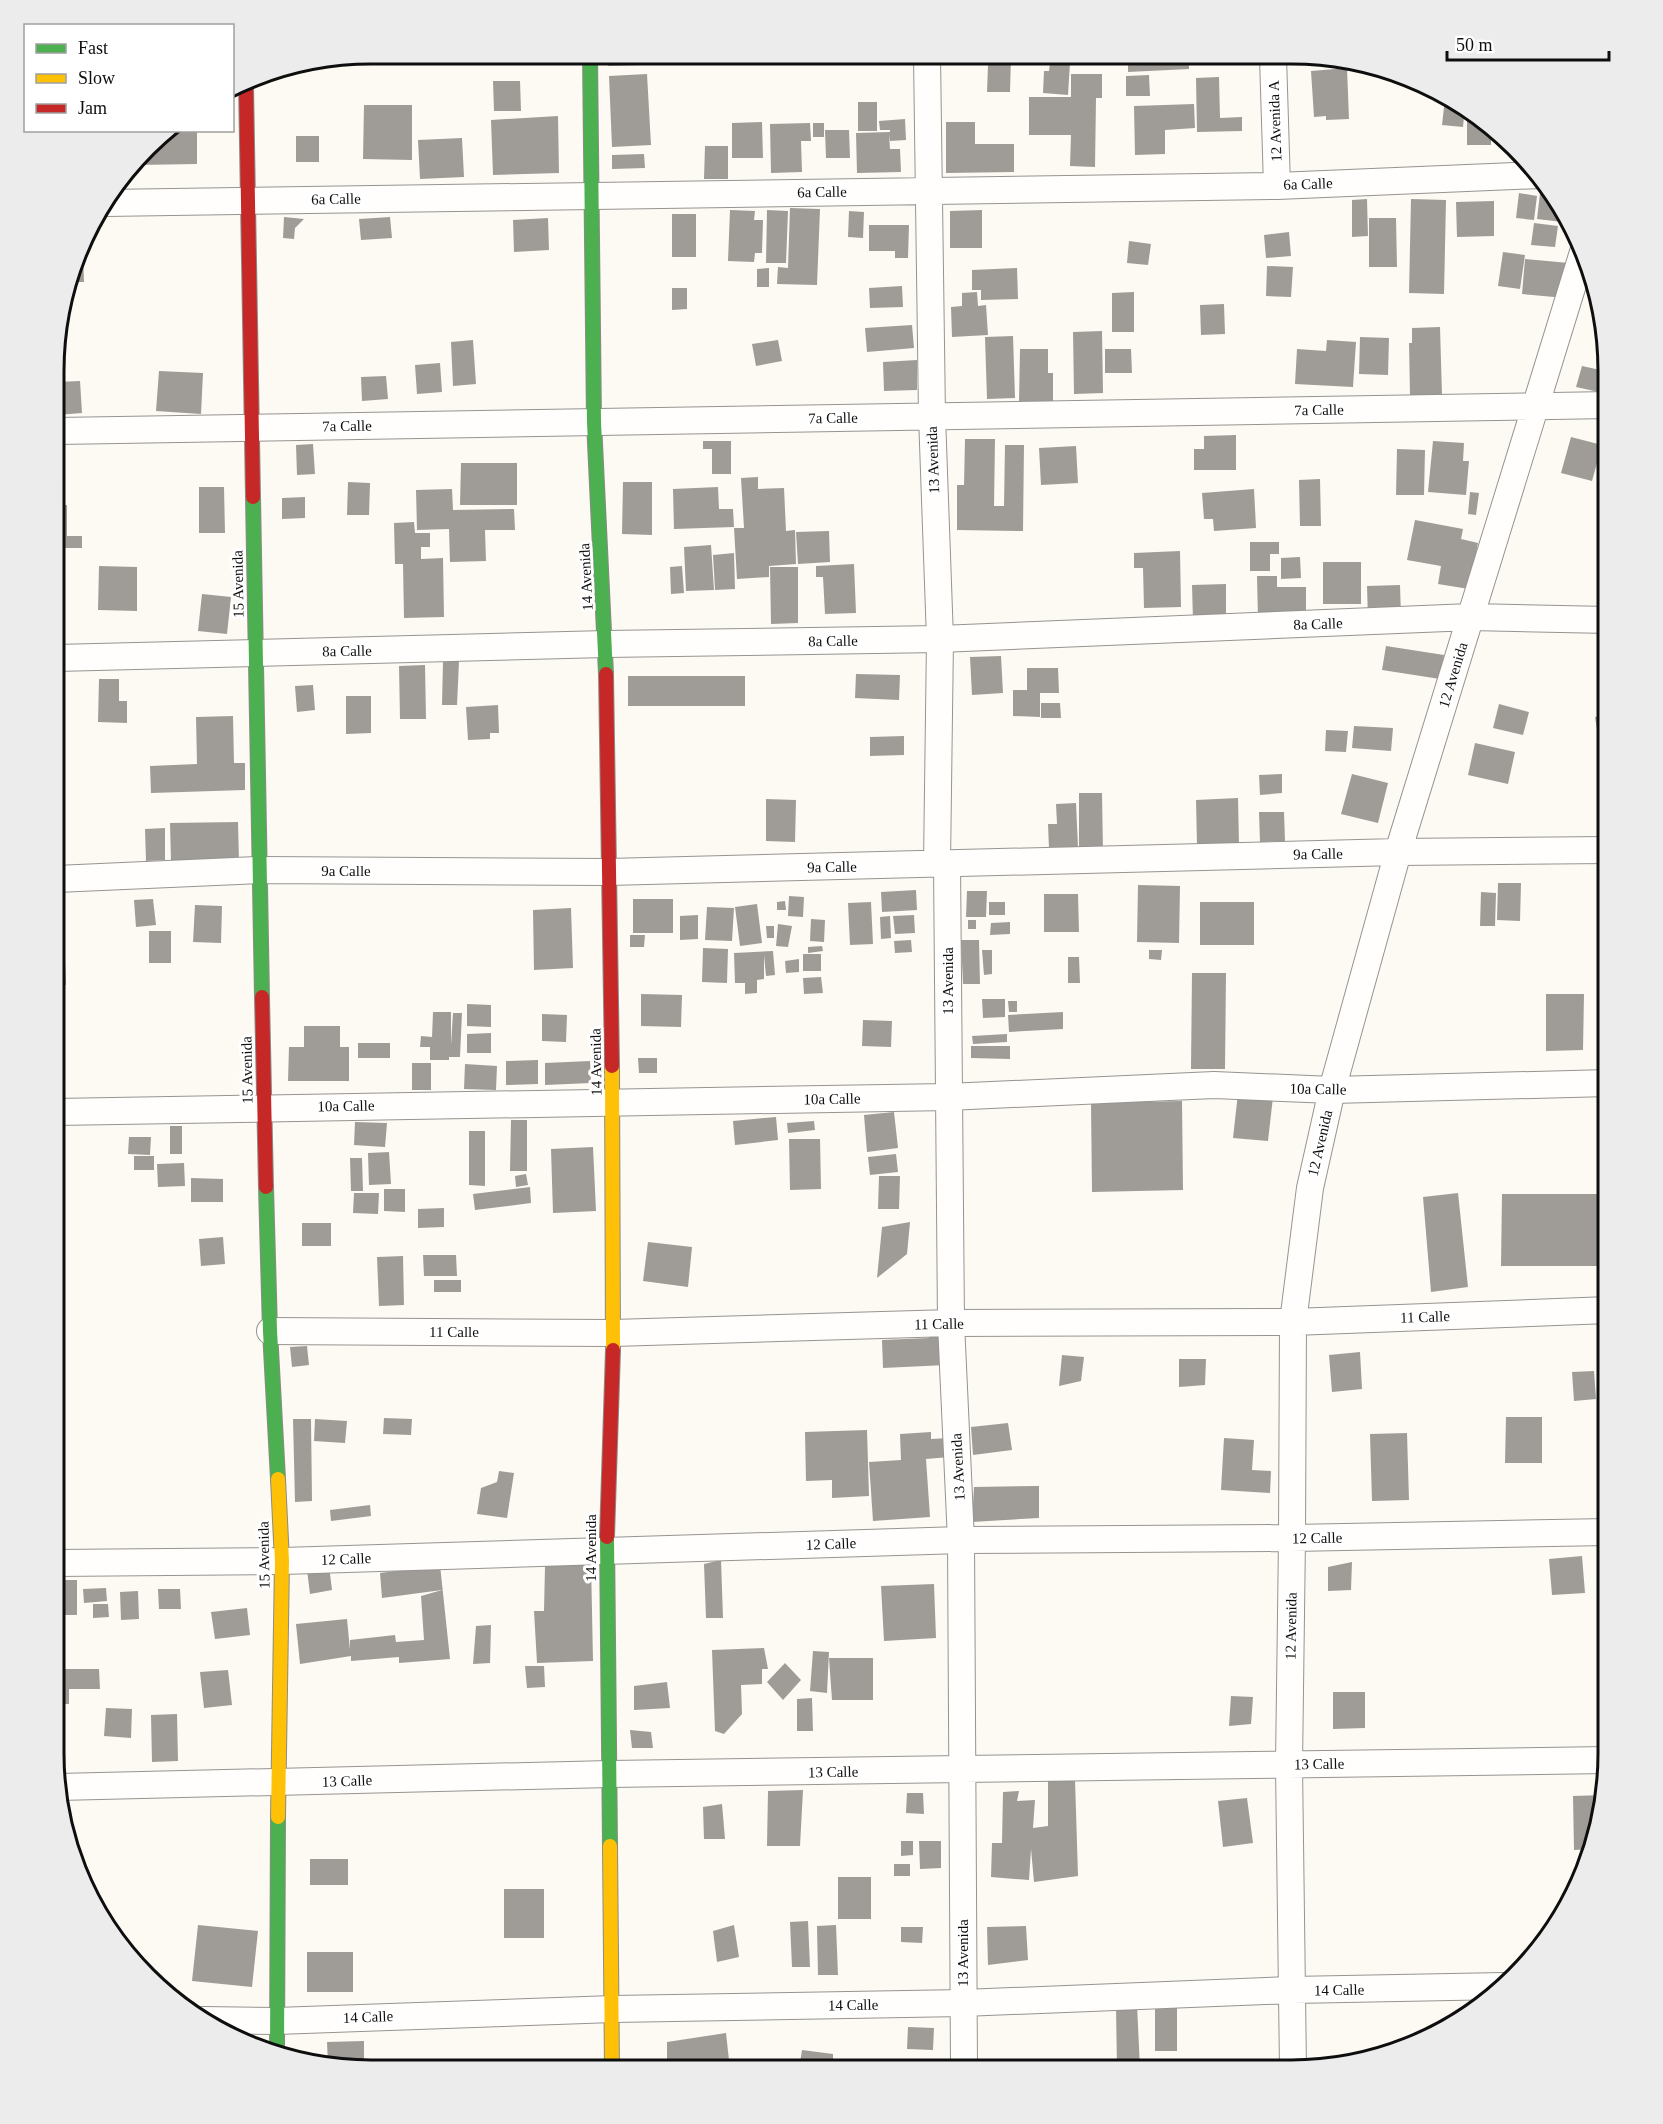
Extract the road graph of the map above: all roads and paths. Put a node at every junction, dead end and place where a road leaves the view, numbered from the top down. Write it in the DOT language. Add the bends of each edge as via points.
graph roads {
  1 [pos="590,64"];
  2 [pos="927,64"];
  3 [pos="1273,64"];
  4 [pos="246,91"];
  5 [pos="1527,176"];
  6 [pos="1277,186"];
  7 [pos="929,191"];
  8 [pos="592,195"];
  9 [pos="248,201"];
  10 [pos="115,202"];
  11 [pos="1579,265"];
  12 [pos="1598,405"];
  13 [pos="1536,407"];
  14 [pos="932,416"];
  15 [pos="594,422"];
  16 [pos="252,428"];
  17 [pos="64,430"];
  18 [pos="1471,617"];
  19 [pos="1598,620"];
  20 [pos="940,639"];
  21 [pos="606,644"];
  22 [pos="255,653"];
  23 [pos="64,658"];
  24 [pos="1598,850"];
  25 [pos="1398,852"];
  26 [pos="942,864"];
  27 [pos="259,870"];
  28 [pos="608,872"];
  29 [pos="64,879"];
  30 [pos="1598,1083"];
  31 [pos="1332,1090"];
  32 [pos="948,1097"];
  33 [pos="613,1102"];
  34 [pos="264,1107"];
  35 [pos="64,1112"];
  36 [pos="1598,1310"];
  37 [pos="1293,1322"];
  38 [pos="951,1323"];
  39 [pos="270,1331"];
  40 [pos="613,1333"];
  41 [pos="1598,1532"];
  42 [pos="1292,1538"];
  43 [pos="961,1540"];
  44 [pos="607,1551"];
  45 [pos="282,1561"];
  46 [pos="64,1563"];
  47 [pos="1598,1760"];
  48 [pos="1289,1765"];
  49 [pos="963,1770"];
  50 [pos="610,1774"];
  51 [pos="278,1783"];
  52 [pos="66,1787"];
  53 [pos="1490,1986"];
  54 [pos="1292,1990"];
  55 [pos="963,2003"];
  56 [pos="613,2009"];
  57 [pos="222,2020"];
  58 [pos="276,2021"];
  59 [pos="277,2044"];
  60 [pos="612,2060"];
  61 [pos="964,2060"];
  62 [pos="1293,2060"];
  1 -- 8 [label="street, 14 Avenida"];
  2 -- 7 [label="street, 13 Avenida"];
  3 -- 6 [label="street, 12 Avenida A"];
  4 -- 9 [label="street, 15 Avenida"];
  5 -- 6 [label="street, 6a Calle"];
  6 -- 7 [label="street, 6a Calle"];
  7 -- 8 [label="street, 6a Calle"];
  7 -- 14 [label="street, 13 Avenida"];
  8 -- 9 [label="street, 6a Calle"];
  8 -- 15 [label="street, 14 Avenida"];
  9 -- 10 [label="street, 6a Calle"];
  9 -- 16 [label="street, 15 Avenida"];
  11 -- 13 [label="street, 12 Avenida"];
  12 -- 13 [label="street, 7a Calle"];
  13 -- 14 [label="street, 7a Calle"];
  13 -- 18 [label="street, 12 Avenida"];
  14 -- 15 [label="street, 7a Calle"];
  14 -- 20 [label="street, 13 Avenida"];
  15 -- 16 [label="street, 7a Calle"];
  15 -- 21 [label="street, 14 Avenida"];
  16 -- 17 [label="street, 7a Calle"];
  16 -- 22 [label="street, 15 Avenida"];
  18 -- 19 [label="street, 8a Calle"];
  18 -- 20 [label="street, 8a Calle"];
  18 -- 25 [label="street, 12 Avenida"];
  20 -- 21 [label="street, 8a Calle"];
  20 -- 26 [label="street, 13 Avenida"];
  21 -- 22 [label="street, 8a Calle"];
  21 -- 28 [label="street, 14 Avenida"];
  22 -- 23 [label="street, 8a Calle"];
  22 -- 27 [label="street, 15 Avenida"];
  24 -- 25 [label="street, 9a Calle"];
  25 -- 26 [label="street, 9a Calle"];
  25 -- 31 [label="street, 12 Avenida"];
  26 -- 28 [label="street, 9a Calle"];
  26 -- 32 [label="street, 13 Avenida"];
  27 -- 28 [label="street, 9a Calle"];
  27 -- 29 [label="street, 9a Calle"];
  27 -- 34 [label="street, 15 Avenida"];
  28 -- 33 [label="street, 14 Avenida"];
  30 -- 31 [label="street, 10a Calle"];
  31 -- 32 [label="street, 10a Calle" via="1214,1085"];
  31 -- 37 [label="street, 12 Avenida" via="1310,1188"];
  32 -- 33 [label="street, 10a Calle"];
  32 -- 38 [label="street, 13 Avenida"];
  33 -- 34 [label="street, 10a Calle"];
  33 -- 40 [label="street, 14 Avenida"];
  34 -- 35 [label="street, 10a Calle"];
  34 -- 39 [label="street, 15 Avenida"];
  36 -- 37 [label="street, 11 Calle"];
  37 -- 38 [label="street, 11 Calle"];
  37 -- 42 [label="street, 12 Avenida"];
  38 -- 40 [label="street, 11 Calle"];
  38 -- 43 [label="street, 13 Avenida"];
  39 -- 40 [label="street, 11 Calle"];
  39 -- 45 [label="street, 15 Avenida"];
  40 -- 44 [label="street, 14 Avenida"];
  41 -- 42 [label="street, 12 Calle"];
  42 -- 43 [label="street, 12 Calle"];
  42 -- 48 [label="street, 12 Avenida"];
  43 -- 44 [label="street, 12 Calle"];
  43 -- 49 [label="street, 13 Avenida"];
  44 -- 45 [label="street, 12 Calle"];
  44 -- 50 [label="street, 14 Avenida"];
  45 -- 46 [label="street, 12 Calle"];
  45 -- 51 [label="street, 15 Avenida"];
  47 -- 48 [label="street, 13 Calle"];
  48 -- 49 [label="street, 13 Calle"];
  48 -- 54 [label="street, 12 Avenida"];
  49 -- 50 [label="street, 13 Calle"];
  49 -- 55 [label="street, 13 Avenida"];
  50 -- 51 [label="street, 13 Calle"];
  50 -- 56 [label="street, 14 Avenida"];
  51 -- 52 [label="street, 13 Calle"];
  51 -- 58 [label="street, 15 Avenida"];
  53 -- 54 [label="street, 14 Calle"];
  54 -- 55 [label="street, 14 Calle"];
  54 -- 62 [label="street, 12 Avenida"];
  55 -- 56 [label="street, 14 Calle"];
  55 -- 61 [label="street, 13 Avenida"];
  56 -- 58 [label="street, 14 Calle"];
  56 -- 60 [label="street, 14 Avenida"];
  57 -- 58 [label="street, 14 Calle"];
  58 -- 59 [label="street, 15 Avenida"];
}
